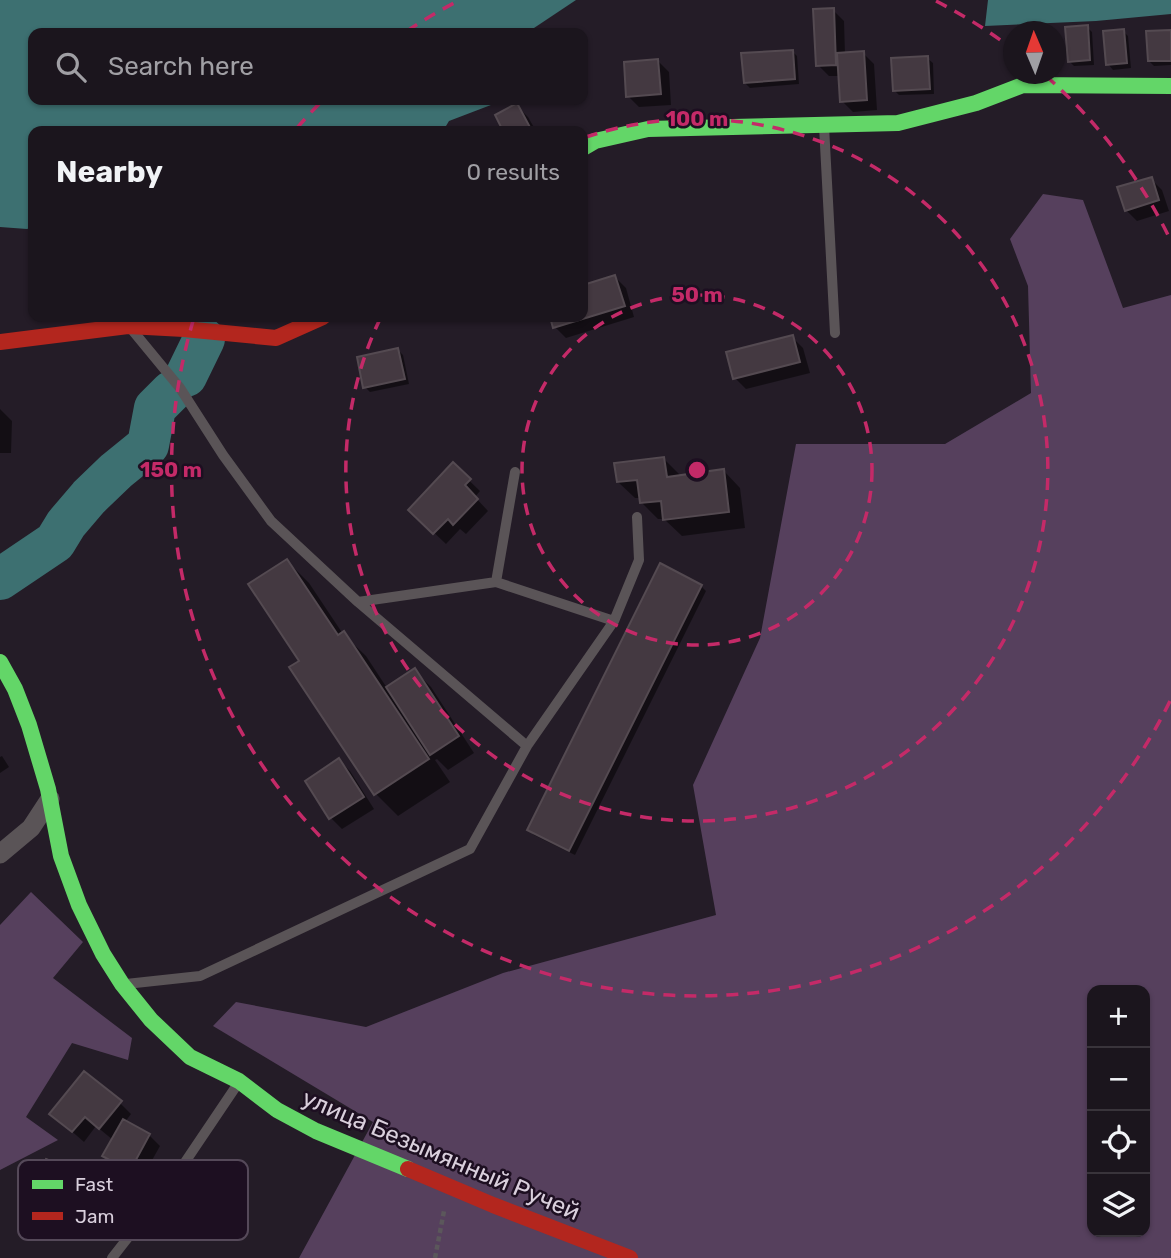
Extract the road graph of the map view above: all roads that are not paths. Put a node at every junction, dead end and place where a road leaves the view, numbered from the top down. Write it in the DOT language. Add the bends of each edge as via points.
graph roads {
  1 [pos="1171,86"];
  2 [pos="824,125"];
  3 [pos="588,145"];
  4 [pos="312,322"];
  5 [pos="128,326"];
  6 [pos="835,333"];
  7 [pos="0,342"];
  8 [pos="516,472"];
  9 [pos="637,517"];
  10 [pos="496,582"];
  11 [pos="358,602"];
  12 [pos="614,621"];
  13 [pos="0,662"];
  14 [pos="527,746"];
  15 [pos="50,799"];
  16 [pos="0,854"];
  17 [pos="122,984"];
  18 [pos="239,1081"];
  19 [pos="186,1160"];
  20 [pos="126,1240"];
  21 [pos="112,1258"];
  22 [pos="630,1258"];
  1 -- 2 [label="street" via="1023,85 976,103 898,123"];
  2 -- 3 [label="street" via="648,129"];
  2 -- 6 [label="lane"];
  4 -- 5 [label="street" via="276,338"];
  5 -- 7 [label="street"];
  5 -- 11 [label="lane" via="180,388 271,522"];
  8 -- 10 [label="lane"];
  9 -- 12 [label="lane" via="639,559"];
  10 -- 11 [label="lane"];
  10 -- 12 [label="lane"];
  11 -- 14 [label="lane"];
  12 -- 14 [label="lane"];
  13 -- 15 [label="street, улица Безымянный Ручей" via="29,725"];
  14 -- 17 [label="lane" via="470,849 200,976"];
  15 -- 16 [label="street" via="31,828"];
  15 -- 17 [label="street, улица Безымянный Ручей" via="61,856 79,905"];
  17 -- 18 [label="street, улица Безымянный Ручей" via="190,1057"];
  18 -- 19 [label="lane"];
  18 -- 22 [label="street, улица Безымянный Ручей" via="277,1110 316,1131"];
  20 -- 21 [label="lane"];
}
